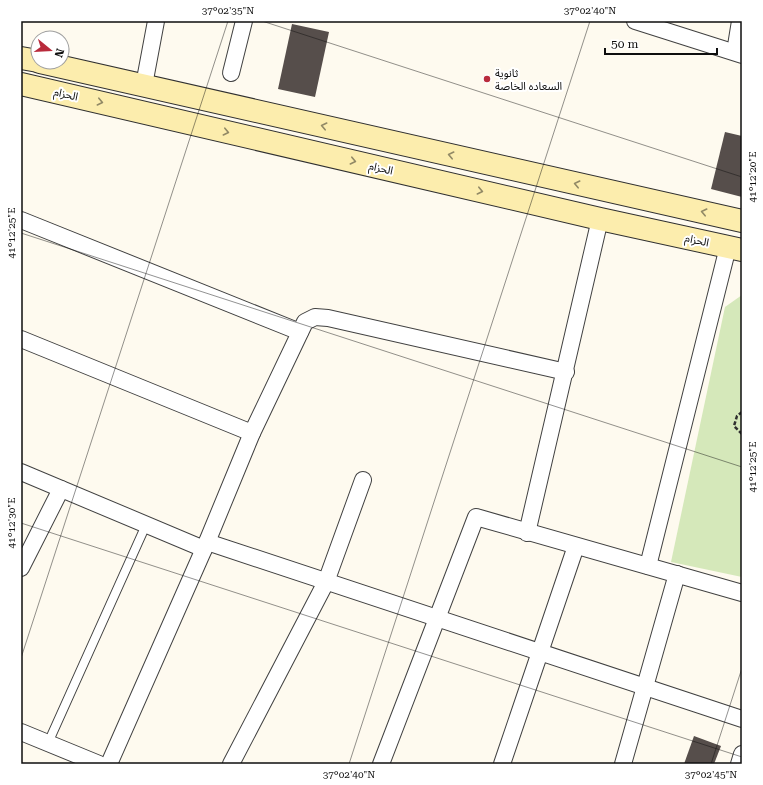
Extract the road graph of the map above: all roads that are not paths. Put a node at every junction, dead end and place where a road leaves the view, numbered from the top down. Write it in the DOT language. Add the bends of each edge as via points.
graph roads {
  1 [pos="156,21"];
  2 [pos="244,21"];
  3 [pos="635,21"];
  4 [pos="740,21"];
  5 [pos="738,54"];
  6 [pos="70,69"];
  7 [pos="231,73"];
  8 [pos="21,84"];
  9 [pos="144,85"];
  10 [pos="600,219"];
  11 [pos="21,220"];
  12 [pos="742,221"];
  13 [pos="735,248"];
  14 [pos="300,332"];
  15 [pos="21,339"];
  16 [pos="566,372"];
  17 [pos="252,433"];
  18 [pos="21,472"];
  19 [pos="363,480"];
  20 [pos="61,489"];
  21 [pos="146,525"];
  22 [pos="527,532"];
  23 [pos="206,545"];
  24 [pos="576,546"];
  25 [pos="648,566"];
  26 [pos="21,568"];
  27 [pos="677,574"];
  28 [pos="326,582"];
  29 [pos="742,593"];
  30 [pos="438,618"];
  31 [pos="541,652"];
  32 [pos="646,687"];
  33 [pos="742,719"];
  34 [pos="21,732"];
  35 [pos="48,743"];
  36 [pos="742,754"];
  37 [pos="91,763"];
  38 [pos="109,764"];
  39 [pos="231,764"];
  40 [pos="381,764"];
  41 [pos="502,764"];
  42 [pos="623,764"];
  43 [pos="739,764"];
  1 -- 9 [label="street"];
  2 -- 7 [label="street"];
  3 -- 5 [label="street"];
  4 -- 5 [label="street"];
  6 -- 9 [label="main road"];
  8 -- 10 [label="main road, الحزام, one-way"];
  12 -- 9 [label="main road, one-way"];
  10 -- 13 [label="main road, الحزام"];
  10 -- 16 [label="street"];
  11 -- 14 [label="street"];
  13 -- 25 [label="street"];
  14 -- 16 [label="street" via="305,322 314,317 328,318"];
  14 -- 17 [label="street"];
  15 -- 17 [label="street"];
  16 -- 22 [label="street"];
  17 -- 23 [label="street"];
  18 -- 20 [label="street"];
  19 -- 28 [label="street"];
  20 -- 21 [label="street"];
  20 -- 26 [label="street"];
  21 -- 23 [label="street"];
  21 -- 35 [label="lane"];
  22 -- 24 [label="street"];
  22 -- 30 [label="street" via="476,517"];
  23 -- 28 [label="street"];
  23 -- 38 [label="street"];
  24 -- 25 [label="street"];
  24 -- 31 [label="street"];
  25 -- 27 [label="street"];
  27 -- 29 [label="street"];
  27 -- 32 [label="street"];
  28 -- 30 [label="street"];
  28 -- 39 [label="street"];
  30 -- 31 [label="street"];
  30 -- 40 [label="street"];
  31 -- 32 [label="street"];
  31 -- 41 [label="street"];
  32 -- 33 [label="street"];
  32 -- 42 [label="street"];
  34 -- 35 [label="street"];
  35 -- 37 [label="street"];
  36 -- 43 [label="street"];
}
